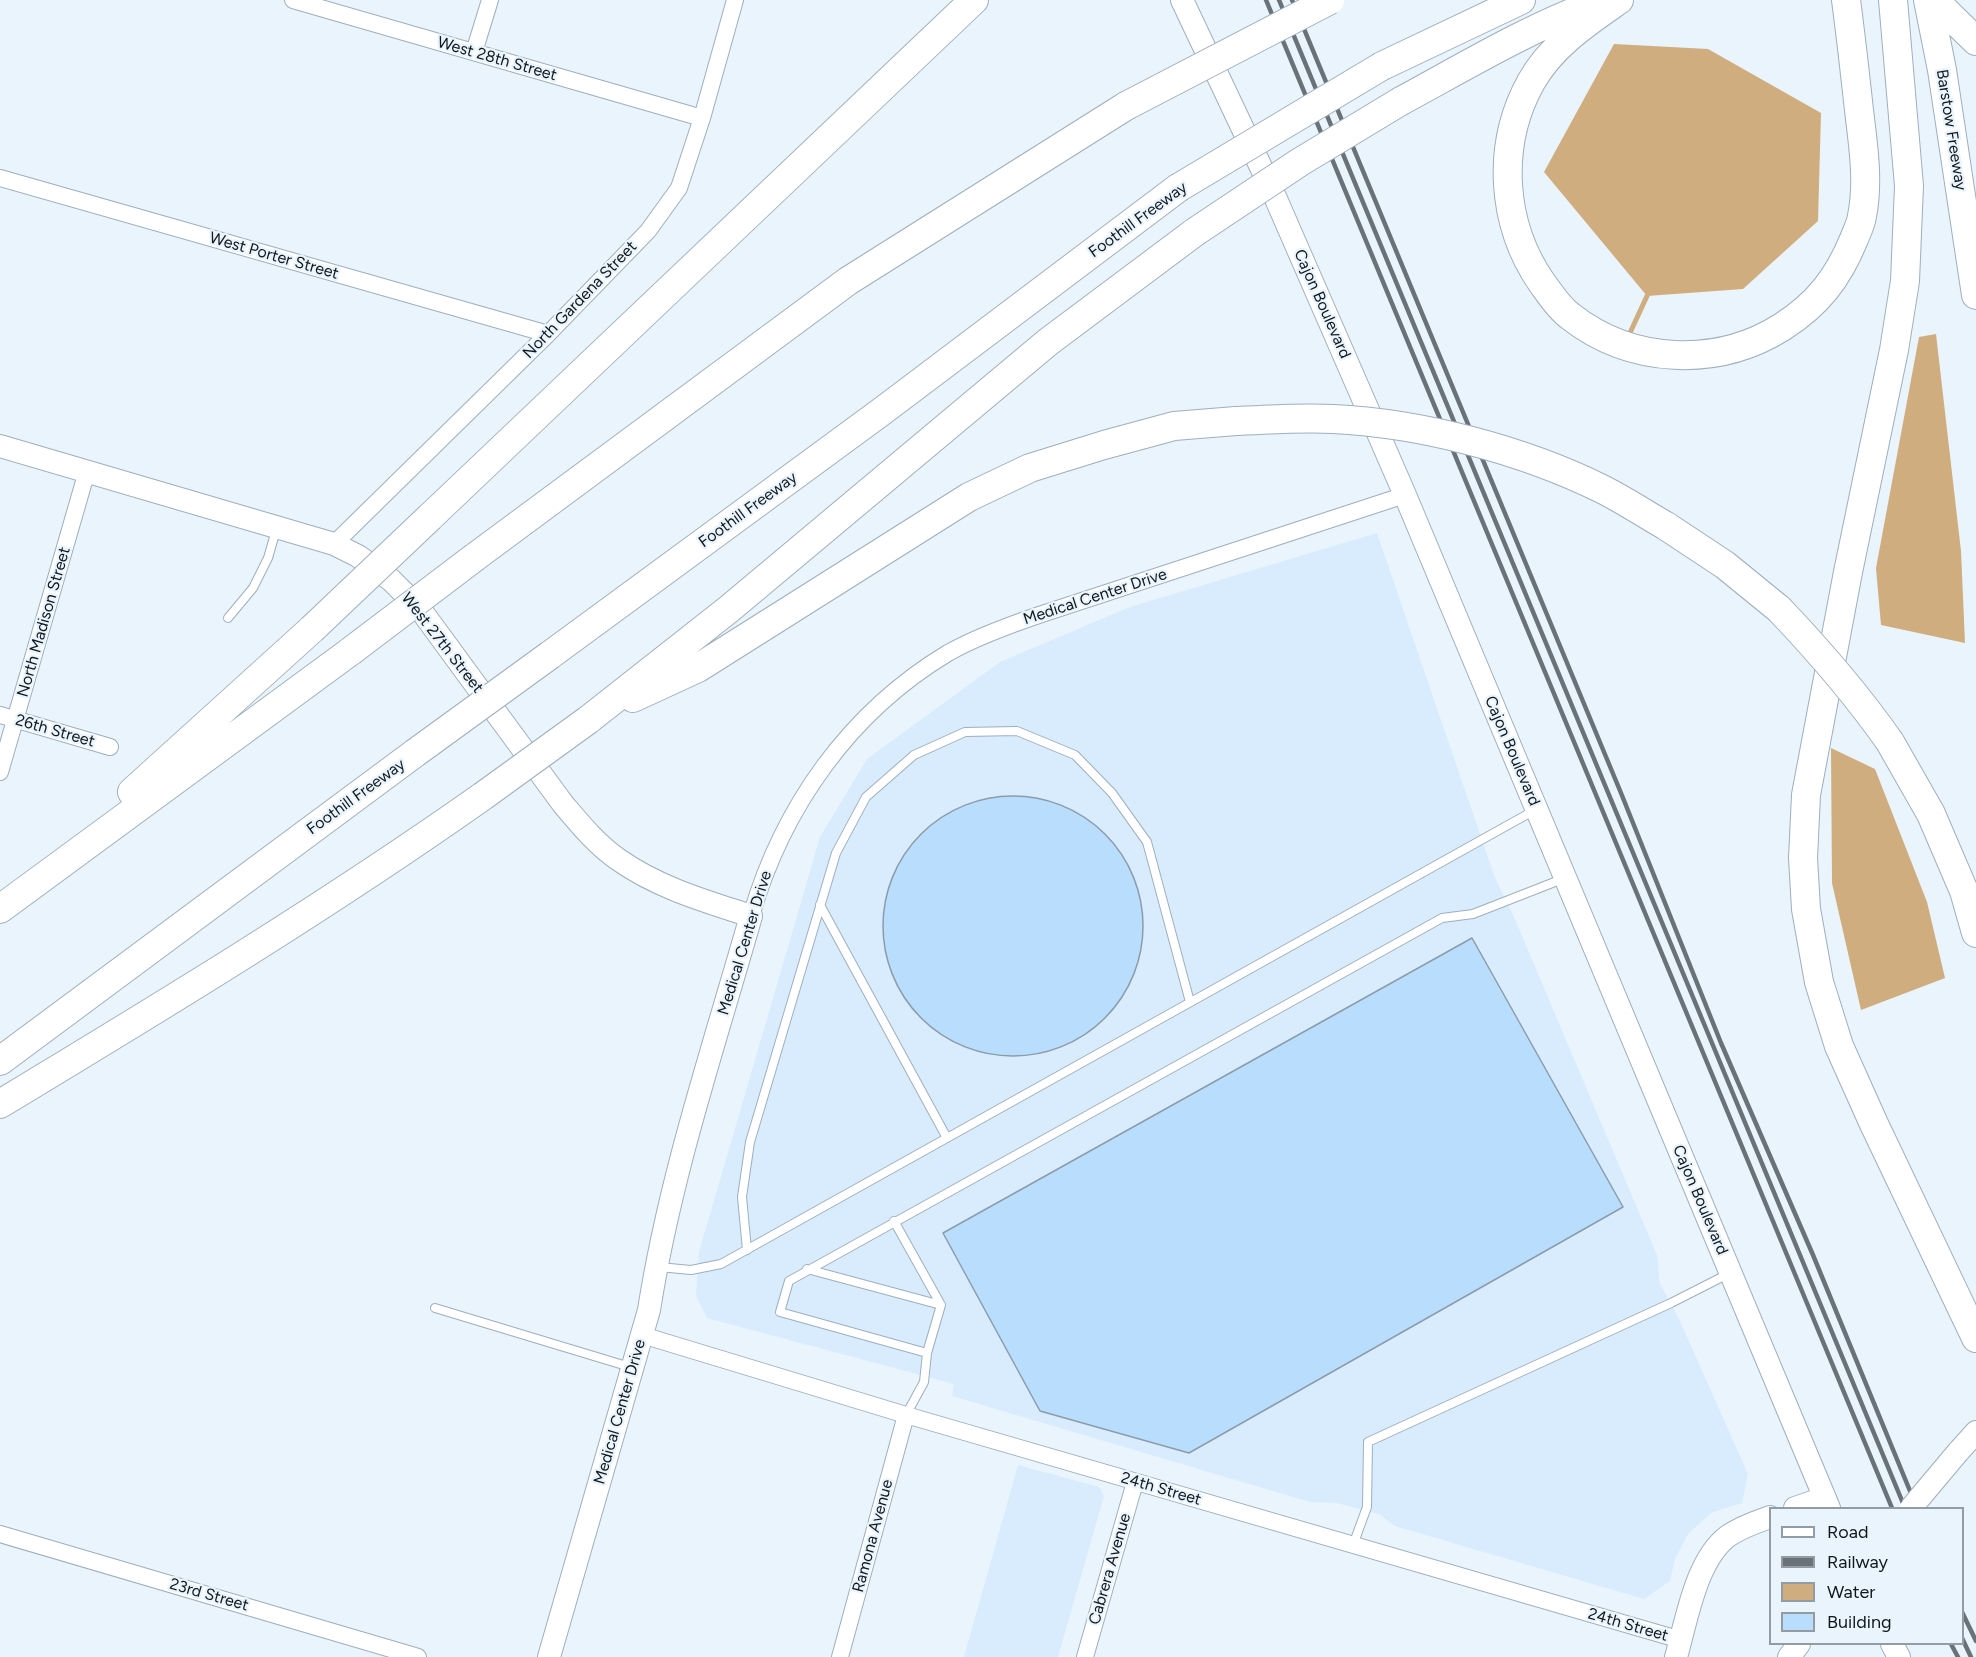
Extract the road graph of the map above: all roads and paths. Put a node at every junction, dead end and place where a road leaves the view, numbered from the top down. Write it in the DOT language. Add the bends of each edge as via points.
graph roads {
  1 [pos="293,0"];
  2 [pos="490,0"];
  3 [pos="735,0"];
  4 [pos="974,0"];
  5 [pos="1182,0"];
  6 [pos="1300,0"];
  7 [pos="1330,0"];
  8 [pos="1521,0"];
  9 [pos="1606,0"];
  10 [pos="1618,0"];
  11 [pos="1846,0"];
  12 [pos="1893,0"];
  13 [pos="1928,0"];
  14 [pos="1934,0"];
  15 [pos="1976,41"];
  16 [pos="474,52"];
  17 [pos="1126,106"];
  18 [pos="702,118"];
  19 [pos="0,178"];
  20 [pos="1976,295"];
  21 [pos="548,334"];
  22 [pos="0,446"];
  23 [pos="87,471"];
  24 [pos="1405,495"];
  25 [pos="277,527"];
  26 [pos="334,544"];
  27 [pos="228,618"];
  28 [pos="8,718"];
  29 [pos="588,720"];
  30 [pos="110,747"];
  31 [pos="0,772"];
  32 [pos="1536,809"];
  33 [pos="1566,878"];
  34 [pos="8,903"];
  35 [pos="820,905"];
  36 [pos="751,916"];
  37 [pos="1976,933"];
  38 [pos="1190,1002"];
  39 [pos="0,1060"];
  40 [pos="0,1104"];
  41 [pos="947,1138"];
  42 [pos="894,1221"];
  43 [pos="747,1250"];
  44 [pos="655,1267"];
  45 [pos="807,1269"];
  46 [pos="1731,1273"];
  47 [pos="940,1305"];
  48 [pos="435,1308"];
  49 [pos="642,1335"];
  50 [pos="1976,1338"];
  51 [pos="927,1353"];
  52 [pos="632,1367"];
  53 [pos="906,1415"];
  54 [pos="1976,1432"];
  55 [pos="1135,1482"];
  56 [pos="1827,1503"];
  57 [pos="1806,1507"];
  58 [pos="1913,1507"];
  59 [pos="1769,1517"];
  60 [pos="0,1534"];
  61 [pos="1353,1545"];
  62 [pos="1798,1645"];
  63 [pos="1679,1649"];
  64 [pos="418,1657"];
  65 [pos="549,1657"];
  66 [pos="840,1657"];
  67 [pos="1085,1657"];
  68 [pos="1789,1657"];
  1 -- 16 [label="street, West 28th Street"];
  2 -- 16 [label="street"];
  3 -- 18 [label="street, North Gardena Street"];
  4 -- 34 [label="highway, bridge" via="312,629"];
  5 -- 24 [label="street, Cajon Boulevard" via="1276,199"];
  6 -- 17 [label="highway, bridge"];
  7 -- 17 [label="highway, bridge"];
  8 -- 39 [label="highway, Foothill Freeway, bridge" via="1382,66 1178,188 881,412"];
  9 -- 29 [label="highway, bridge" via="1568,14 1401,101 1195,232 1048,342 729,609"];
  10 -- 11 [label="highway" via="1576,30 1552,53 1532,81 1518,109 1511,138 1507,169 1509,201 1531,267 1568,315 1621,345 1682,356 1740,347 1770,335 1799,316 1840,270 1862,218 1865,192"];
  12 -- 50 [label="highway" via="1909,186 1905,281 1886,396 1806,795 1806,909 1819,982 1839,1046"];
  13 -- 20 [label="highway, Barstow Freeway"];
  14 -- 15 [label="highway"];
  16 -- 18 [label="street, West 28th Street"];
  17 -- 34 [label="highway, bridge" via="848,281"];
  18 -- 21 [label="street, North Gardena Street" via="679,188 648,231"];
  19 -- 21 [label="street, West Porter Street"];
  21 -- 26 [label="street, North Gardena Street"];
  22 -- 23 [label="street, West 27th Street"];
  23 -- 25 [label="street, West 27th Street"];
  23 -- 28 [label="street, North Madison Street"];
  24 -- 32 [label="street, Cajon Boulevard"];
  24 -- 36 [label="street, Medical Center Drive" via="1045,613 950,652 870,711 822,766 780,838"];
  25 -- 26 [label="street, West 27th Street"];
  25 -- 27 [label="lane" via="253,588"];
  26 -- 36 [label="street, West 27th Street" via="391,580 420,609 589,834 649,879 687,896"];
  28 -- 30 [label="street, 26th Street"];
  28 -- 31 [label="street, North Madison Street"];
  29 -- 37 [label="highway, bridge" via="698,668 969,496 1019,473 1174,426 1332,419 1399,426 1530,459 1602,489 1725,565 1779,609 1820,651 1890,742 1931,814 1964,891"];
  29 -- 40 [label="highway, bridge" via="388,863"];
  32 -- 33 [label="street, Cajon Boulevard"];
  32 -- 38 [label="lane"];
  33 -- 42 [label="lane" via="1473,914 1442,918"];
  33 -- 46 [label="street, Cajon Boulevard"];
  35 -- 38 [label="lane" via="836,853 866,797 914,755 965,732 1017,731 1075,755 1112,793 1147,842"];
  35 -- 41 [label="lane"];
  35 -- 43 [label="lane" via="750,1142 742,1197"];
  36 -- 44 [label="street, Medical Center Drive" via="674,1185"];
  38 -- 41 [label="lane"];
  41 -- 43 [label="lane"];
  42 -- 45 [label="lane"];
  42 -- 47 [label="lane"];
  43 -- 44 [label="lane" via="721,1264 691,1270"];
  44 -- 49 [label="street, Medical Center Drive"];
  45 -- 47 [label="lane"];
  45 -- 51 [label="lane" via="789,1281 780,1312"];
  46 -- 56 [label="street, Cajon Boulevard"];
  46 -- 61 [label="lane" via="1368,1442 1367,1507"];
  47 -- 51 [label="lane"];
  48 -- 52 [label="lane"];
  49 -- 52 [label="street, Medical Center Drive"];
  49 -- 53 [label="street, 24th Street"];
  51 -- 53 [label="lane" via="924,1382"];
  52 -- 65 [label="street, Medical Center Drive"];
  53 -- 55 [label="street, 24th Street"];
  53 -- 66 [label="street, Ramona Avenue"];
  54 -- 58 [label="street, bridge"];
  55 -- 61 [label="street, 24th Street"];
  55 -- 67 [label="street, Cabrera Avenue"];
  56 -- 57 [label="street"];
  59 -- 63 [label="street" via="1744,1526 1714,1550 1704,1565"];
  60 -- 64 [label="street, 23rd Street"];
  61 -- 63 [label="street, 24th Street"];
  62 -- 68 [label="street"];
}
